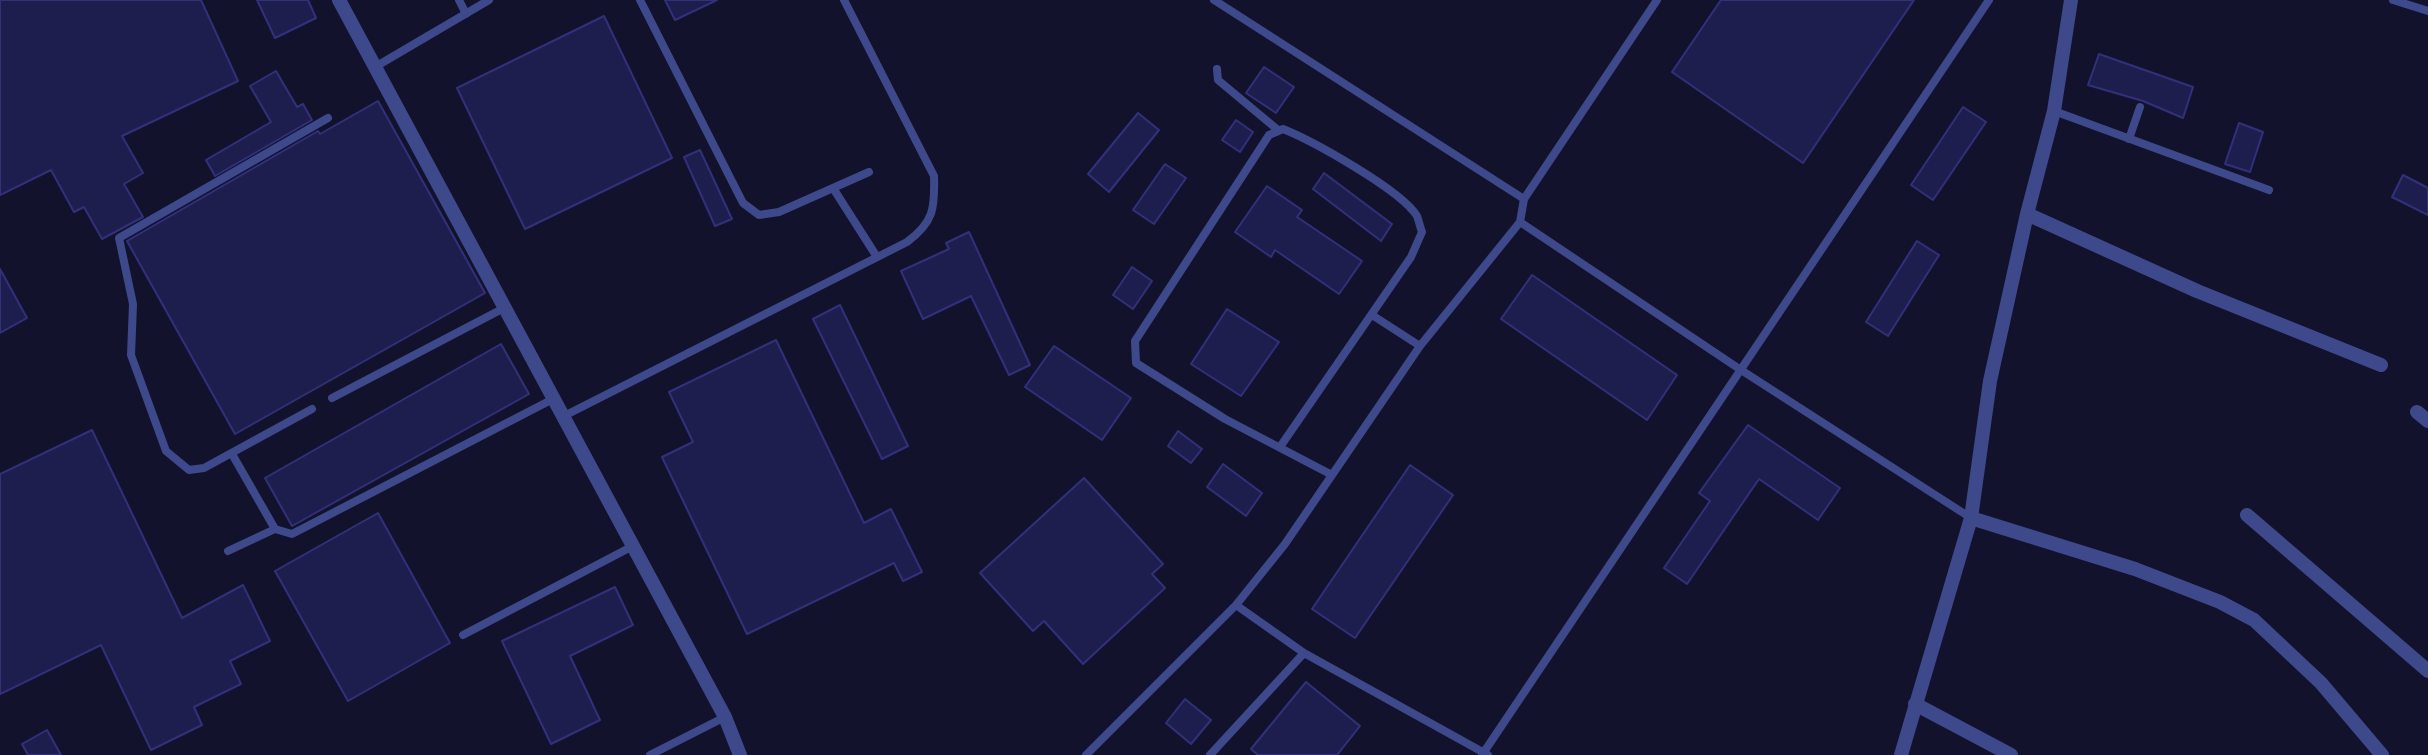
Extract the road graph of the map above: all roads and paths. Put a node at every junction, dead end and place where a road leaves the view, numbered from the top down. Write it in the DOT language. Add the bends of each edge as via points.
graph roads {
  1 [pos="339,0"];
  2 [pos="459,0"];
  3 [pos="489,0"];
  4 [pos="640,0"];
  5 [pos="844,0"];
  6 [pos="1214,0"];
  7 [pos="1657,0"];
  8 [pos="1989,0"];
  9 [pos="2071,0"];
  10 [pos="2393,0"];
  11 [pos="2428,11"];
  12 [pos="466,13"];
  13 [pos="375,67"];
  14 [pos="1217,69"];
  15 [pos="2140,107"];
  16 [pos="2054,111"];
  17 [pos="328,118"];
  18 [pos="1278,130"];
  19 [pos="2129,139"];
  20 [pos="869,172"];
  21 [pos="833,188"];
  22 [pos="2269,190"];
  23 [pos="1524,200"];
  24 [pos="2027,214"];
  25 [pos="1520,222"];
  26 [pos="877,257"];
  27 [pos="506,307"];
  28 [pos="1372,314"];
  29 [pos="1420,346"];
  30 [pos="2381,365"];
  31 [pos="1741,370"];
  32 [pos="332,398"];
  33 [pos="555,398"];
  34 [pos="312,409"];
  35 [pos="564,416"];
  36 [pos="1280,447"];
  37 [pos="232,454"];
  38 [pos="1332,474"];
  39 [pos="2247,514"];
  40 [pos="1971,519"];
  41 [pos="275,529"];
  42 [pos="633,545"];
  43 [pos="228,551"];
  44 [pos="1236,605"];
  45 [pos="463,635"];
  46 [pos="1304,653"];
  47 [pos="2428,671"];
  48 [pos="1915,704"];
  49 [pos="724,717"];
  50 [pos="1485,754"];
  51 [pos="650,755"];
  52 [pos="740,755"];
  53 [pos="1086,755"];
  54 [pos="1210,755"];
  55 [pos="1900,755"];
  56 [pos="2011,755"];
  57 [pos="2382,755"];
  1 -- 13 [label="street"];
  2 -- 12 [label="lane"];
  3 -- 12 [label="lane"];
  4 -- 21 [label="lane" via="743,203 759,215 779,212"];
  5 -- 26 [label="lane" via="934,176 935,205 925,229"];
  6 -- 23 [label="lane"];
  7 -- 23 [label="lane"];
  8 -- 31 [label="lane"];
  9 -- 16 [label="street"];
  10 -- 11 [label="lane"];
  12 -- 13 [label="lane"];
  13 -- 27 [label="street"];
  14 -- 18 [label="lane" via="1218,80"];
  15 -- 19 [label="lane"];
  16 -- 19 [label="lane"];
  16 -- 24 [label="street"];
  17 -- 37 [label="lane" via="119,238 134,304 131,355 166,450 189,470"];
  18 -- 28 [label="lane" via="1301,136 1395,194 1417,216 1422,232"];
  18 -- 36 [label="lane" via="1269,135 1135,341 1135,353 1136,363"];
  19 -- 22 [label="lane"];
  20 -- 21 [label="lane"];
  21 -- 26 [label="lane"];
  23 -- 25 [label="lane"];
  24 -- 30 [label="street" via="2197,292"];
  24 -- 40 [label="street" via="1990,381"];
  25 -- 29 [label="lane"];
  25 -- 31 [label="lane"];
  26 -- 35 [label="lane"];
  27 -- 32 [label="lane"];
  27 -- 33 [label="street"];
  28 -- 29 [label="lane"];
  28 -- 36 [label="lane"];
  29 -- 38 [label="lane"];
  31 -- 40 [label="lane"];
  31 -- 50 [label="lane"];
  33 -- 35 [label="street"];
  33 -- 41 [label="lane" via="292,534"];
  34 -- 37 [label="lane"];
  35 -- 42 [label="street"];
  36 -- 38 [label="lane"];
  37 -- 41 [label="lane"];
  38 -- 44 [label="lane"];
  39 -- 47 [label="street"];
  40 -- 48 [label="street"];
  40 -- 57 [label="street" via="2135,569 2254,620 2321,682"];
  41 -- 43 [label="lane"];
  42 -- 45 [label="lane"];
  42 -- 49 [label="street"];
  44 -- 46 [label="lane"];
  44 -- 53 [label="lane"];
  46 -- 50 [label="lane"];
  46 -- 54 [label="lane"];
  48 -- 55 [label="street"];
  48 -- 56 [label="street"];
  49 -- 51 [label="lane"];
  49 -- 52 [label="street"];
}
